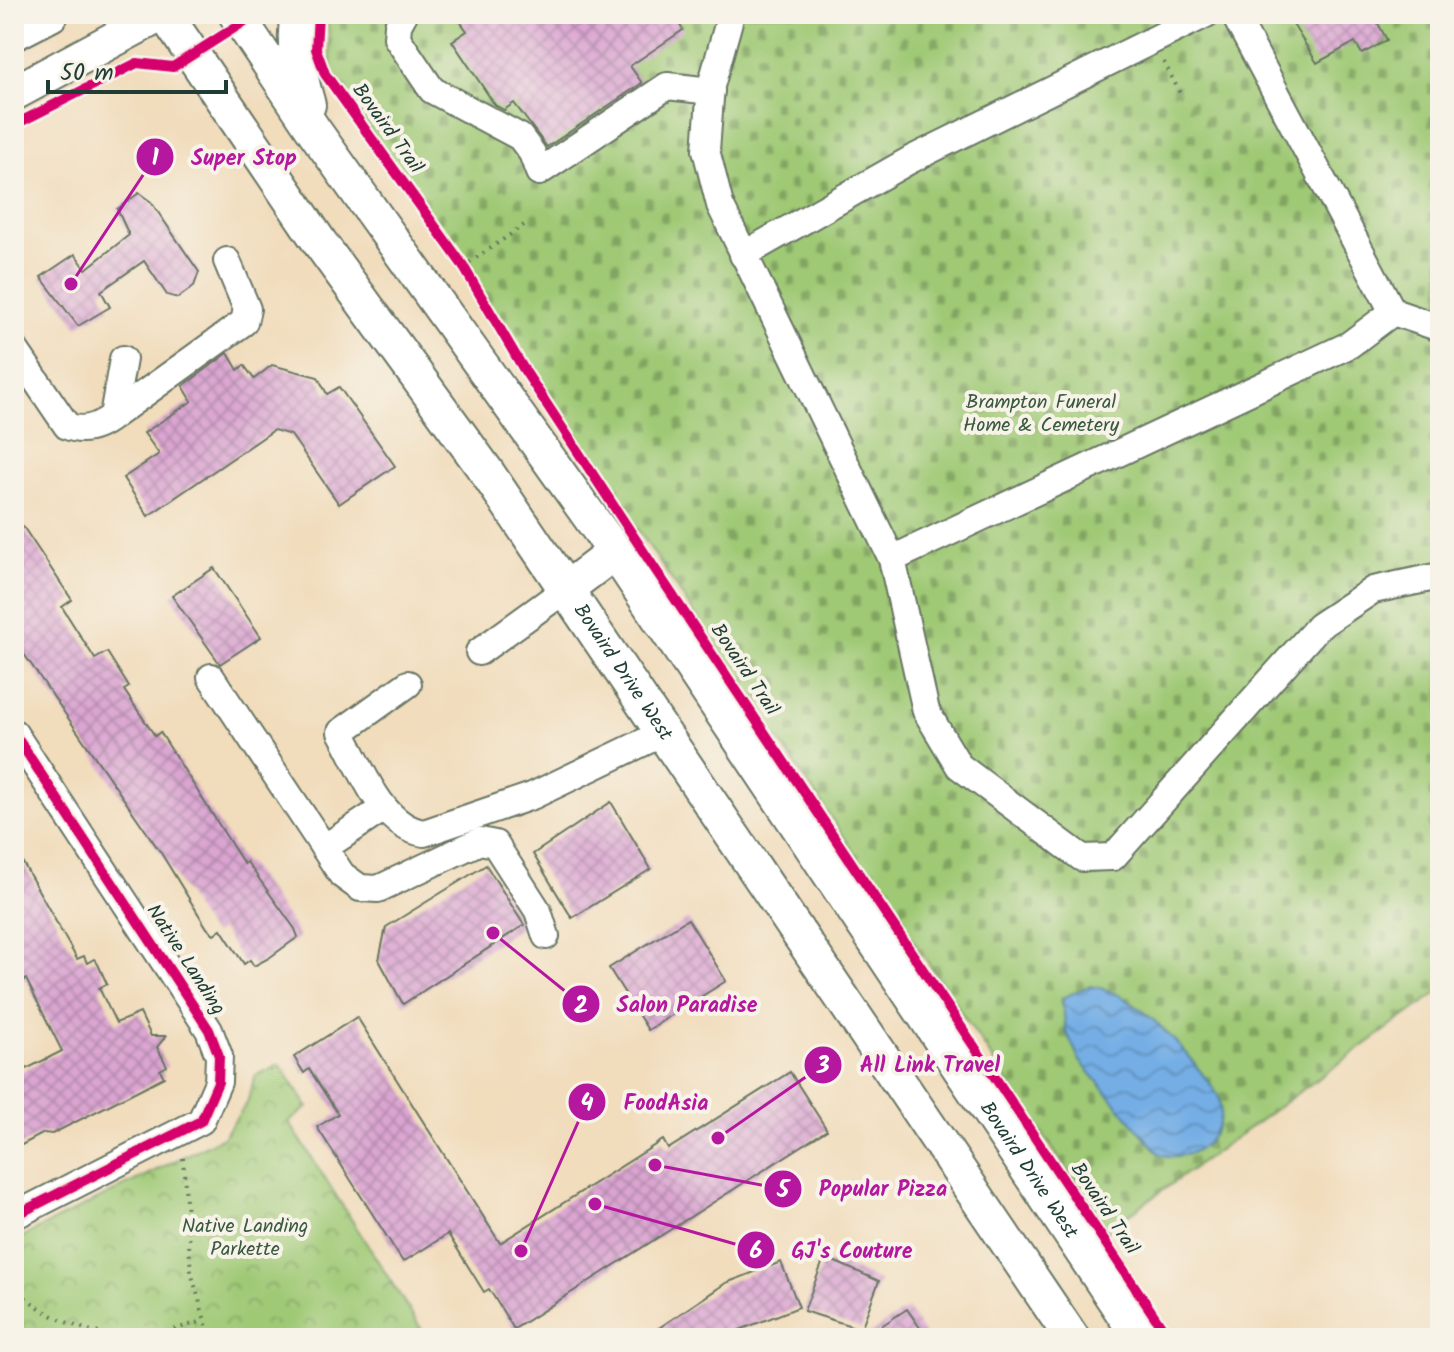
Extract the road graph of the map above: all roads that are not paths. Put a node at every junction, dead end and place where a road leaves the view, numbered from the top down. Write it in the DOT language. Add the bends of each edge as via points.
graph roads {
  1 [pos="51,14"];
  2 [pos="163,14"];
  3 [pos="236,14"];
  4 [pos="298,14"];
  5 [pos="404,14"];
  6 [pos="731,14"];
  7 [pos="1206,14"];
  8 [pos="1234,14"];
  9 [pos="14,33"];
  10 [pos="711,91"];
  11 [pos="14,93"];
  12 [pos="315,132"];
  13 [pos="743,255"];
  14 [pos="227,261"];
  15 [pos="1393,312"];
  16 [pos="1438,323"];
  17 [pos="14,348"];
  18 [pos="123,359"];
  19 [pos="113,416"];
  20 [pos="615,552"];
  21 [pos="892,559"];
  22 [pos="1440,576"];
  23 [pos="566,589"];
  24 [pos="479,652"];
  25 [pos="211,677"];
  26 [pos="408,684"];
  27 [pos="14,733"];
  28 [pos="663,733"];
  29 [pos="384,808"];
  30 [pos="324,848"];
  31 [pos="546,936"];
  32 [pos="14,1216"];
  33 [pos="1072,1338"];
  34 [pos="1140,1338"];
  1 -- 9 [label="main road"];
  2 -- 11 [label="main road"];
  2 -- 23 [label="main road, Bovaird Drive West"];
  3 -- 12 [label="main road, Bovaird Drive West"];
  4 -- 12 [label="main road" via="298,70"];
  5 -- 10 [label="street" via="397,38 432,90 513,133 529,147 539,172 667,86"];
  6 -- 10 [label="street"];
  7 -- 13 [label="street" via="910,160"];
  8 -- 15 [label="street"];
  10 -- 13 [label="street" via="706,150 720,205"];
  12 -- 20 [label="main road, Bovaird Drive West"];
  13 -- 21 [label="street"];
  14 -- 19 [label="street" via="247,309 244,322"];
  15 -- 16 [label="street"];
  15 -- 21 [label="street" via="1349,345"];
  17 -- 19 [label="street" via="67,426 78,430"];
  18 -- 19 [label="street"];
  20 -- 23 [label="main road"];
  20 -- 34 [label="main road, Bovaird Drive West"];
  21 -- 22 [label="street" via="926,711 959,766 1082,858 1113,857 1319,626 1373,590"];
  23 -- 24 [label="street"];
  23 -- 28 [label="main road, Bovaird Drive West"];
  25 -- 30 [label="street"];
  26 -- 29 [label="street" via="341,732"];
  27 -- 32 [label="street, Native Landing" via="209,1030 219,1056 218,1082 201,1121"];
  28 -- 29 [label="street" via="532,796 424,833 407,831"];
  28 -- 33 [label="main road, Bovaird Drive West"];
  29 -- 30 [label="street"];
  30 -- 31 [label="street" via="342,875 360,888 378,889 480,841 495,844 538,911"];
}
